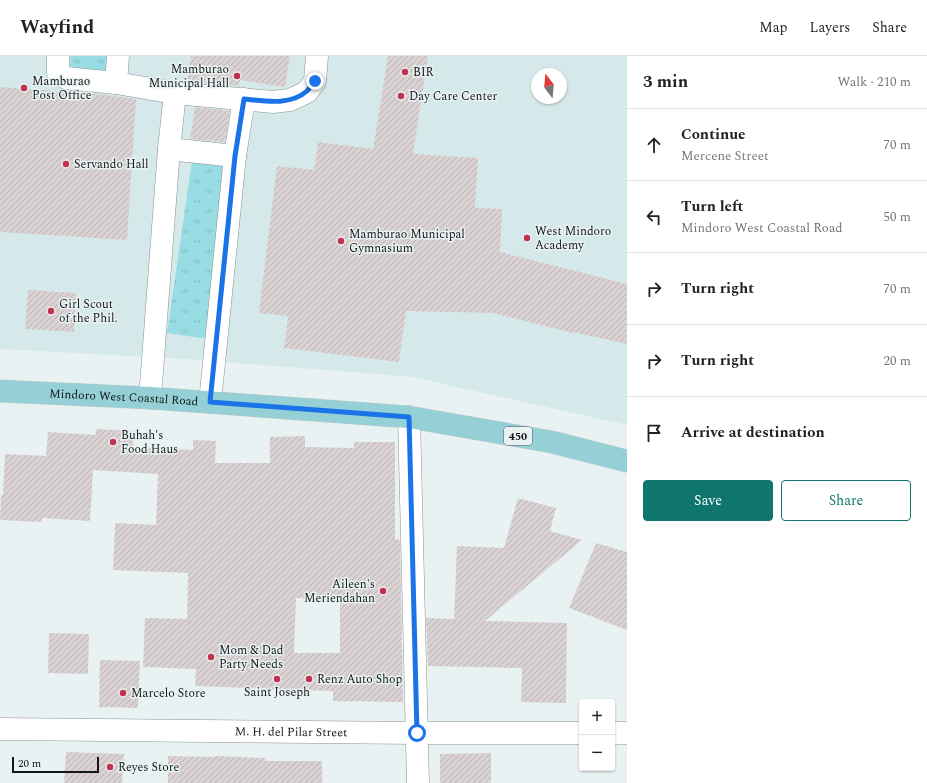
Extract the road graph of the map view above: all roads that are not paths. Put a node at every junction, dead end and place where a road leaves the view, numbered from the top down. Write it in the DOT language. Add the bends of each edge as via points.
graph roads {
  1 [pos="58,56"];
  2 [pos="118,56"];
  3 [pos="317,56"];
  4 [pos="116,83"];
  5 [pos="176,93"];
  6 [pos="244,99"];
  7 [pos="169,149"];
  8 [pos="235,156"];
  9 [pos="0,391"];
  10 [pos="150,398"];
  11 [pos="210,402"];
  12 [pos="409,417"];
  13 [pos="627,461"];
  14 [pos="0,729"];
  15 [pos="417,733"];
  16 [pos="579,733"];
  17 [pos="615,733"];
  18 [pos="627,733"];
  19 [pos="418,783"];
  1 -- 4 [label="street" via="58,73 66,78"];
  2 -- 4 [label="street"];
  3 -- 6 [label="street" via="315,81 307,92 290,100 273,102"];
  4 -- 5 [label="street"];
  5 -- 6 [label="street"];
  5 -- 7 [label="street"];
  6 -- 8 [label="street"];
  7 -- 8 [label="street"];
  7 -- 10 [label="street"];
  8 -- 11 [label="street"];
  9 -- 10 [label="main road, Mindoro West Coastal Road / 450"];
  10 -- 11 [label="main road, Mindoro West Coastal Road / 450"];
  11 -- 12 [label="main road, Mindoro West Coastal Road / 450"];
  12 -- 13 [label="main road, Mindoro West Coastal Road / 450" via="552,442"];
  12 -- 15 [label="street"];
  14 -- 15 [label="street, M. H. del Pilar Street"];
  15 -- 16 [label="street, M. H. del Pilar Street"];
  15 -- 19 [label="street"];
  17 -- 18 [label="street"];
}
